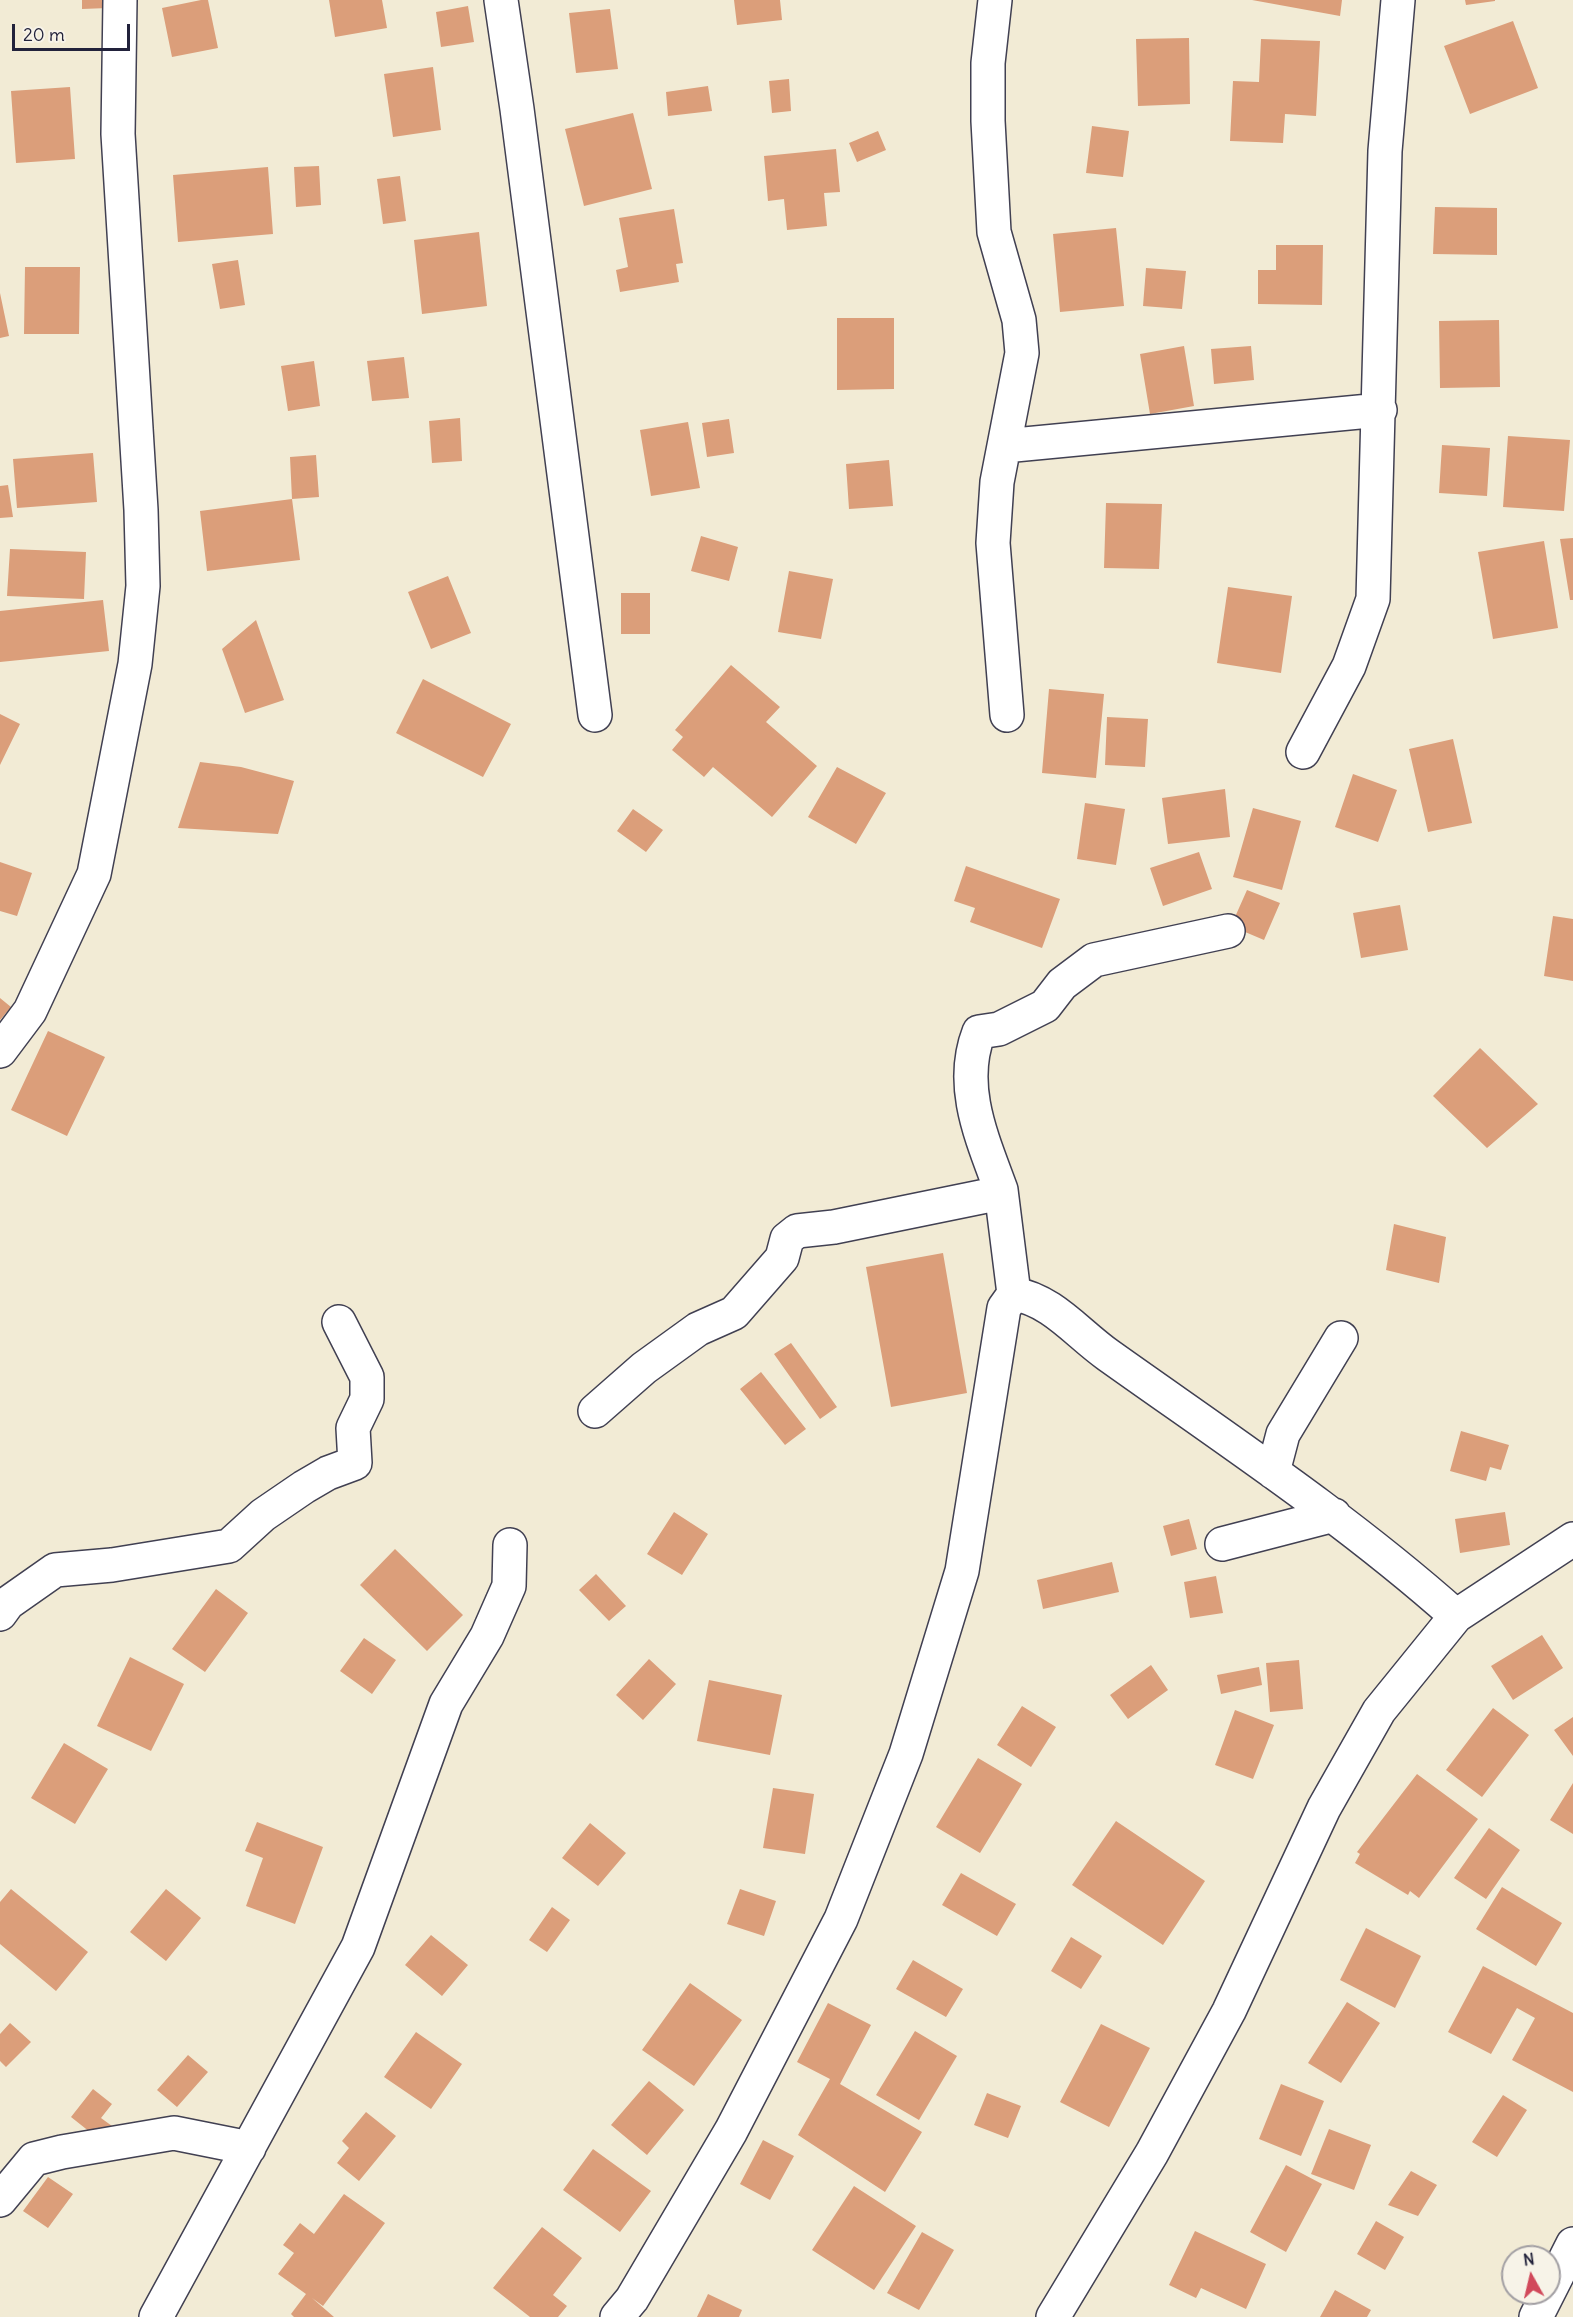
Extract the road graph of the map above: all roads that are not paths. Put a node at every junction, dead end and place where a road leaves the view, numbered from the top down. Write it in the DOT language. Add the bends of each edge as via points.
graph roads {
  1 [pos="120,0"];
  2 [pos="501,0"];
  3 [pos="995,0"];
  4 [pos="1398,0"];
  5 [pos="1380,410"];
  6 [pos="1004,446"];
  7 [pos="595,715"];
  8 [pos="1007,715"];
  9 [pos="1303,752"];
  10 [pos="1228,932"];
  11 [pos="0,1051"];
  12 [pos="1001,1190"];
  13 [pos="1014,1294"];
  14 [pos="339,1322"];
  15 [pos="1341,1338"];
  16 [pos="595,1411"];
  17 [pos="1273,1472"];
  18 [pos="1334,1515"];
  19 [pos="1573,1539"];
  20 [pos="1222,1544"];
  21 [pos="510,1545"];
  22 [pos="0,1614"];
  23 [pos="1456,1616"];
  24 [pos="249,2148"];
  25 [pos="0,2200"];
  26 [pos="1573,2244"];
  27 [pos="156,2317"];
  28 [pos="616,2317"];
  29 [pos="1053,2317"];
  30 [pos="1536,2317"];
  1 -- 11 [label="street" via="118,134 143,586 135,664 94,874 30,1011"];
  2 -- 7 [label="street"];
  3 -- 6 [label="street" via="988,74 994,231 1019,320 1022,353"];
  4 -- 5 [label="street" via="1385,151"];
  5 -- 6 [label="street"];
  5 -- 9 [label="street" via="1373,599 1349,666"];
  6 -- 8 [label="street" via="993,543"];
  10 -- 12 [label="street" via="1094,960 1062,984 1045,1006 999,1029 979,1032 973,1047 971,1101"];
  12 -- 13 [label="street"];
  12 -- 16 [label="street" via="987,1197 797,1231 787,1239 782,1258 734,1313 698,1329 644,1368"];
  13 -- 17 [label="street" via="1032,1296 1052,1309 1105,1353"];
  13 -- 28 [label="street" via="1004,1308 962,1571 906,1754 841,1919 731,2131 632,2299"];
  14 -- 22 [label="street" via="367,1377 367,1399 353,1428 355,1464 304,1486 262,1515 229,1546 55,1570 8,1603"];
  15 -- 17 [label="street" via="1283,1434"];
  17 -- 18 [label="street"];
  18 -- 20 [label="street"];
  18 -- 23 [label="street"];
  19 -- 23 [label="street"];
  21 -- 24 [label="street" via="509,1586 487,1636 446,1704 358,1947"];
  23 -- 29 [label="street" via="1379,1711 1324,1808 1229,2011 1152,2153"];
  24 -- 25 [label="street" via="174,2133 63,2152 34,2159"];
  24 -- 27 [label="street"];
  26 -- 30 [label="street"];
}
